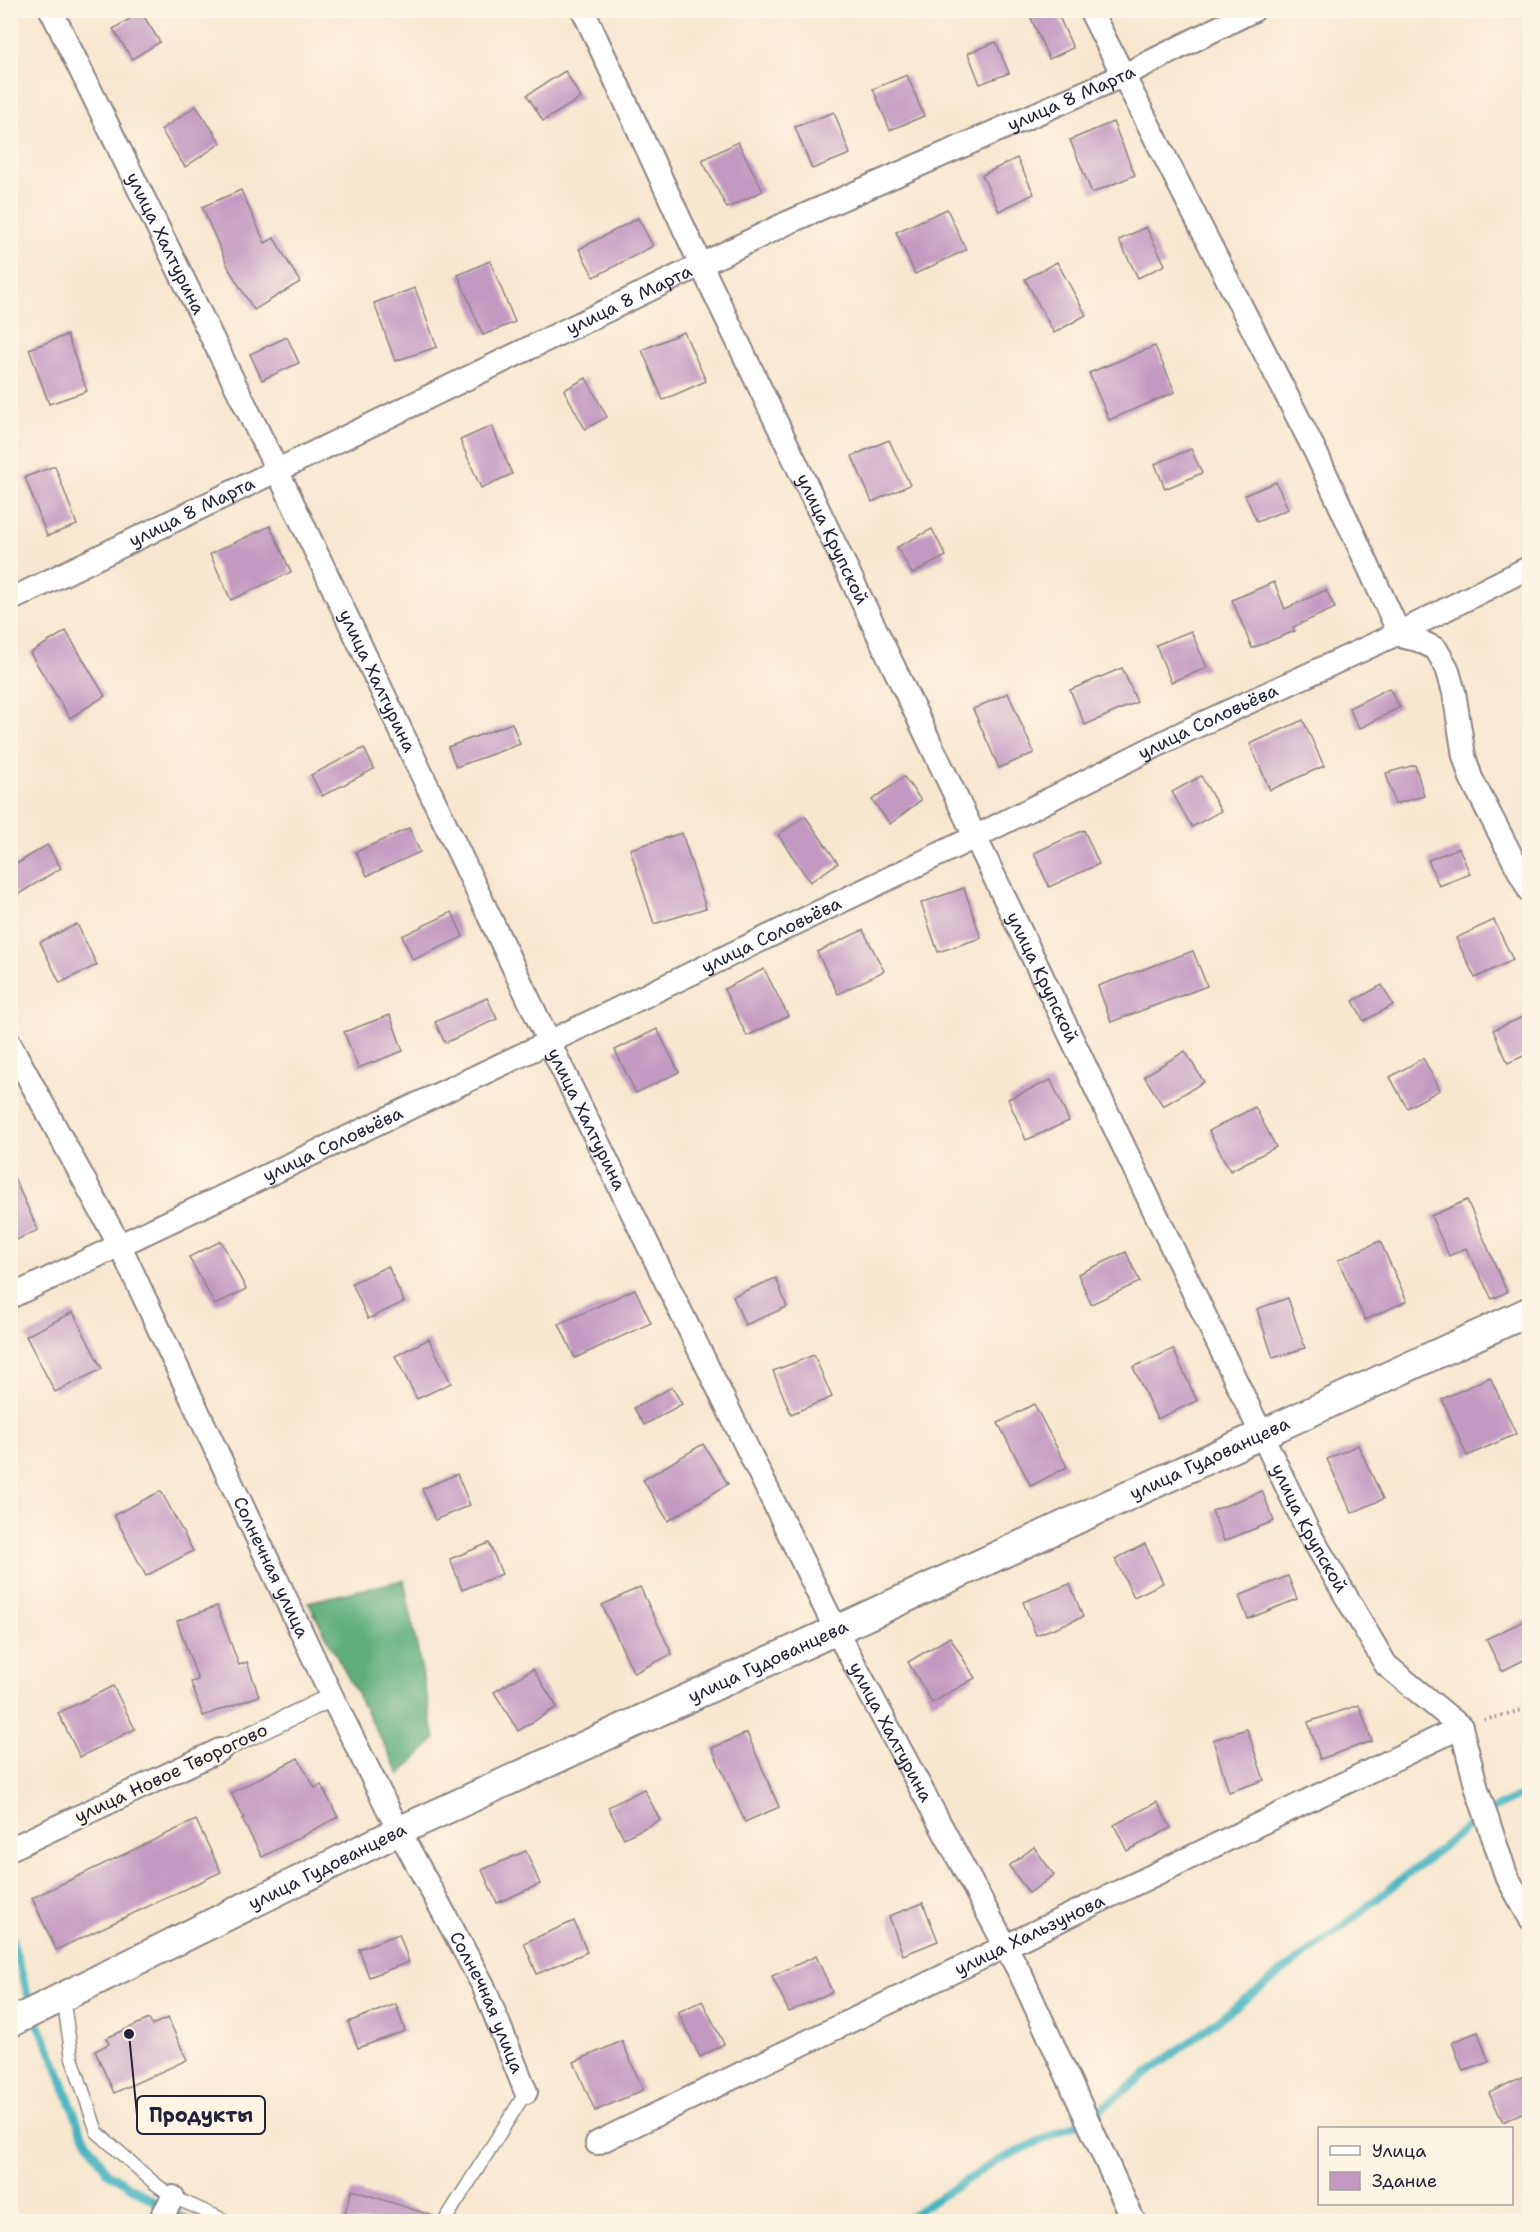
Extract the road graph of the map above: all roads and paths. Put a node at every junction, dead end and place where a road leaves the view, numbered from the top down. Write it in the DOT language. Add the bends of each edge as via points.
graph roads {
  1 [pos="51,10"];
  2 [pos="583,10"];
  3 [pos="1090,10"];
  4 [pos="1254,10"];
  5 [pos="1122,76"];
  6 [pos="701,265"];
  7 [pos="277,470"];
  8 [pos="1530,567"];
  9 [pos="10,600"];
  10 [pos="1399,633"];
  11 [pos="975,837"];
  12 [pos="1530,892"];
  13 [pos="549,1042"];
  14 [pos="10,1044"];
  15 [pos="120,1246"];
  16 [pos="10,1297"];
  17 [pos="1530,1311"];
  18 [pos="1261,1435"];
  19 [pos="836,1630"];
  20 [pos="332,1697"];
  21 [pos="1530,1708"];
  22 [pos="1461,1727"];
  23 [pos="220,1750"];
  24 [pos="399,1831"];
  25 [pos="10,1849"];
  26 [pos="1530,1918"];
  27 [pos="1005,1947"];
  28 [pos="63,1997"];
  29 [pos="10,2023"];
  30 [pos="526,2092"];
  31 [pos="597,2143"];
  32 [pos="173,2197"];
  33 [pos="159,2222"];
  34 [pos="229,2222"];
  35 [pos="444,2222"];
  36 [pos="1134,2222"];
  1 -- 7 [label="street, улица Халтурина"];
  2 -- 6 [label="street, улица Крупской"];
  3 -- 5 [label="street"];
  4 -- 5 [label="street, улица 8 Марта"];
  5 -- 6 [label="street, улица 8 Марта" via="787,223"];
  5 -- 10 [label="street" via="1316,453"];
  6 -- 7 [label="street, улица 8 Марта"];
  6 -- 11 [label="street, улица Крупской"];
  7 -- 9 [label="street, улица 8 Марта"];
  7 -- 13 [label="street, улица Халтурина"];
  8 -- 10 [label="street, улица Соловьёва"];
  10 -- 11 [label="street, улица Соловьёва" via="1186,731"];
  10 -- 12 [label="street" via="1436,649 1448,668 1471,778"];
  11 -- 13 [label="street, улица Соловьёва"];
  11 -- 18 [label="street, улица Крупской"];
  13 -- 15 [label="street, улица Соловьёва"];
  13 -- 19 [label="street, улица Халтурина"];
  14 -- 15 [label="street, Солнечная улица"];
  15 -- 16 [label="street, улица Соловьёва"];
  15 -- 20 [label="street, Солнечная улица"];
  17 -- 18 [label="street, улица Гудованцева"];
  18 -- 19 [label="street, улица Гудованцева"];
  18 -- 22 [label="street, улица Крупской" via="1308,1532 1386,1665"];
  19 -- 24 [label="street, улица Гудованцева"];
  19 -- 27 [label="street, улица Халтурина"];
  20 -- 23 [label="street, улица Новое Творогово"];
  20 -- 24 [label="street, Солнечная улица"];
  21 -- 22 [label="path"];
  22 -- 26 [label="street" via="1506,1875"];
  22 -- 27 [label="street, улица Хальзунова"];
  23 -- 25 [label="street, улица Новое Творогово"];
  24 -- 28 [label="street, улица Гудованцева"];
  24 -- 30 [label="street, Солнечная улица" via="483,1985"];
  27 -- 31 [label="street, улица Хальзунова"];
  27 -- 36 [label="street, улица Халтурина"];
  28 -- 29 [label="street, улица Гудованцева"];
  28 -- 32 [label="lane" via="72,2058 97,2132"];
  30 -- 35 [label="lane"];
  32 -- 33 [label="street"];
  32 -- 34 [label="lane"];
}
